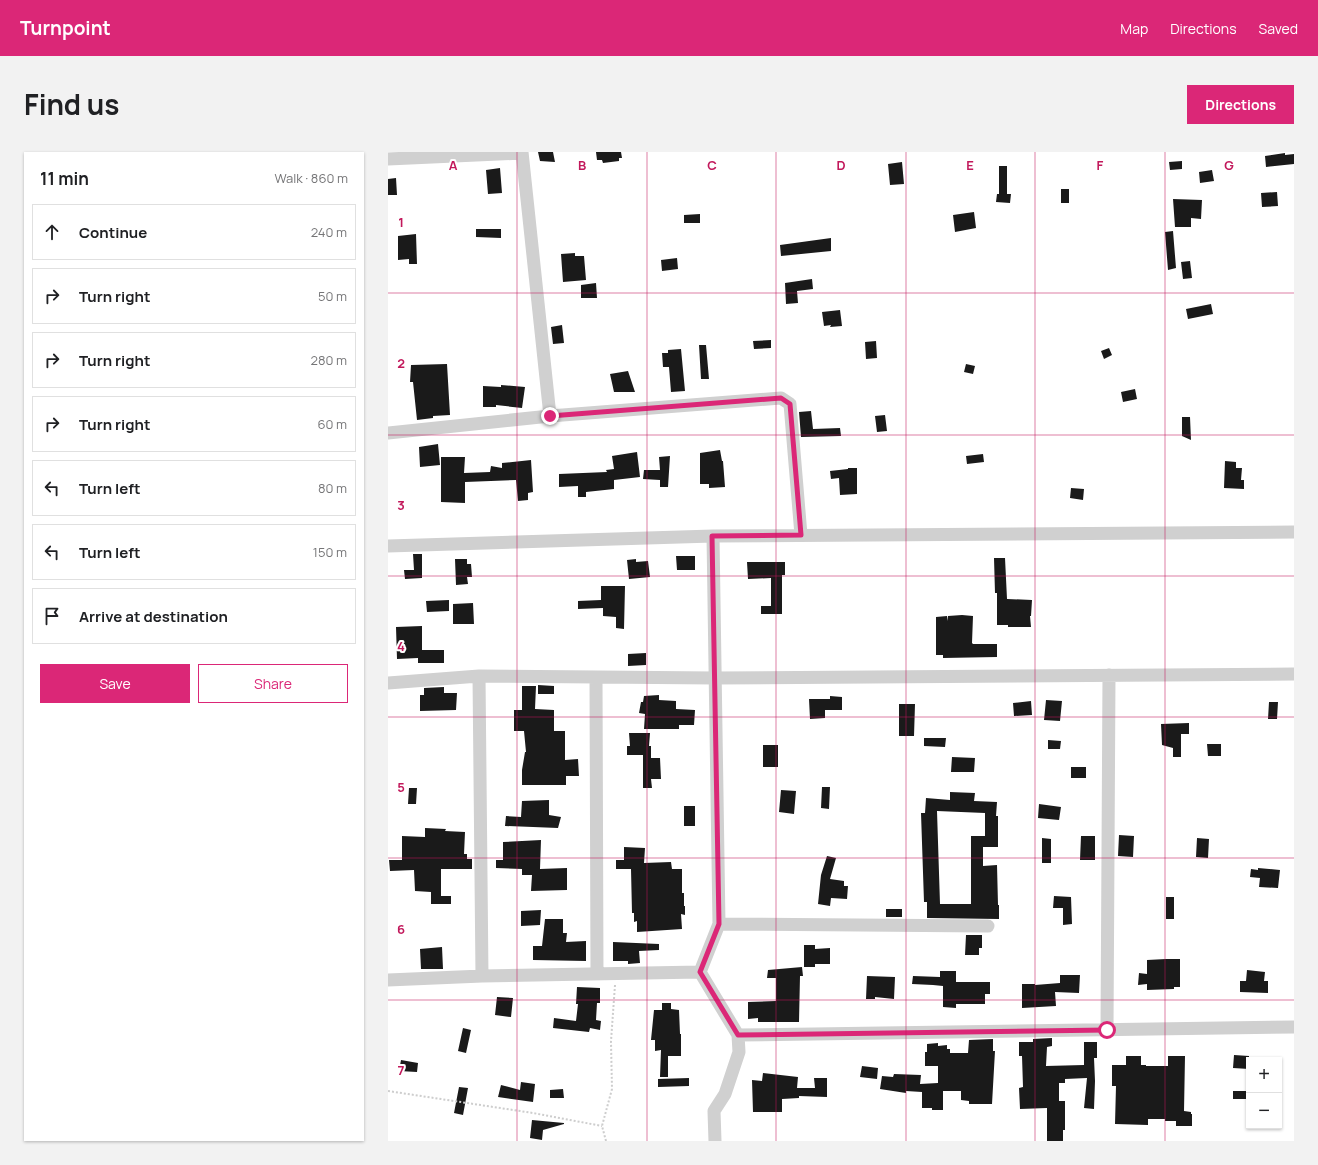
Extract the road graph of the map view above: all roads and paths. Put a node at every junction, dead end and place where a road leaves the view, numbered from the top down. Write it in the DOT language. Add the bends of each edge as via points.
graph roads {
  1 [pos="522,153"];
  2 [pos="388,159"];
  3 [pos="550,416"];
  4 [pos="388,433"];
  5 [pos="1294,532"];
  6 [pos="801,535"];
  7 [pos="712,536"];
  8 [pos="388,546"];
  9 [pos="1294,674"];
  10 [pos="1109,675"];
  11 [pos="479,676"];
  12 [pos="596,677"];
  13 [pos="715,678"];
  14 [pos="388,683"];
  15 [pos="719,924"];
  16 [pos="988,926"];
  17 [pos="700,972"];
  18 [pos="597,974"];
  19 [pos="615,974"];
  20 [pos="482,976"];
  21 [pos="388,980"];
  22 [pos="1294,1028"];
  23 [pos="1107,1030"];
  24 [pos="738,1035"];
  25 [pos="388,1091"];
  26 [pos="602,1126"];
  27 [pos="606,1141"];
  28 [pos="715,1141"];
  1 -- 2 [label="street"];
  1 -- 3 [label="street"];
  3 -- 4 [label="street"];
  3 -- 6 [label="street" via="781,398 790,404"];
  5 -- 6 [label="street"];
  6 -- 7 [label="street"];
  7 -- 8 [label="street"];
  7 -- 13 [label="street"];
  9 -- 10 [label="street"];
  10 -- 13 [label="street"];
  10 -- 23 [label="street"];
  11 -- 12 [label="street"];
  11 -- 14 [label="street"];
  11 -- 20 [label="street"];
  12 -- 13 [label="street"];
  12 -- 18 [label="street"];
  13 -- 15 [label="street"];
  15 -- 16 [label="street"];
  15 -- 17 [label="street"];
  17 -- 19 [label="street"];
  17 -- 24 [label="street"];
  18 -- 19 [label="street"];
  18 -- 20 [label="street"];
  19 -- 26 [label="path" via="611,1041 612,1088"];
  20 -- 21 [label="street"];
  22 -- 23 [label="street"];
  23 -- 24 [label="street"];
  24 -- 28 [label="street" via="737,1059 725,1094 714,1111"];
  25 -- 26 [label="path"];
  26 -- 27 [label="path"];
}
